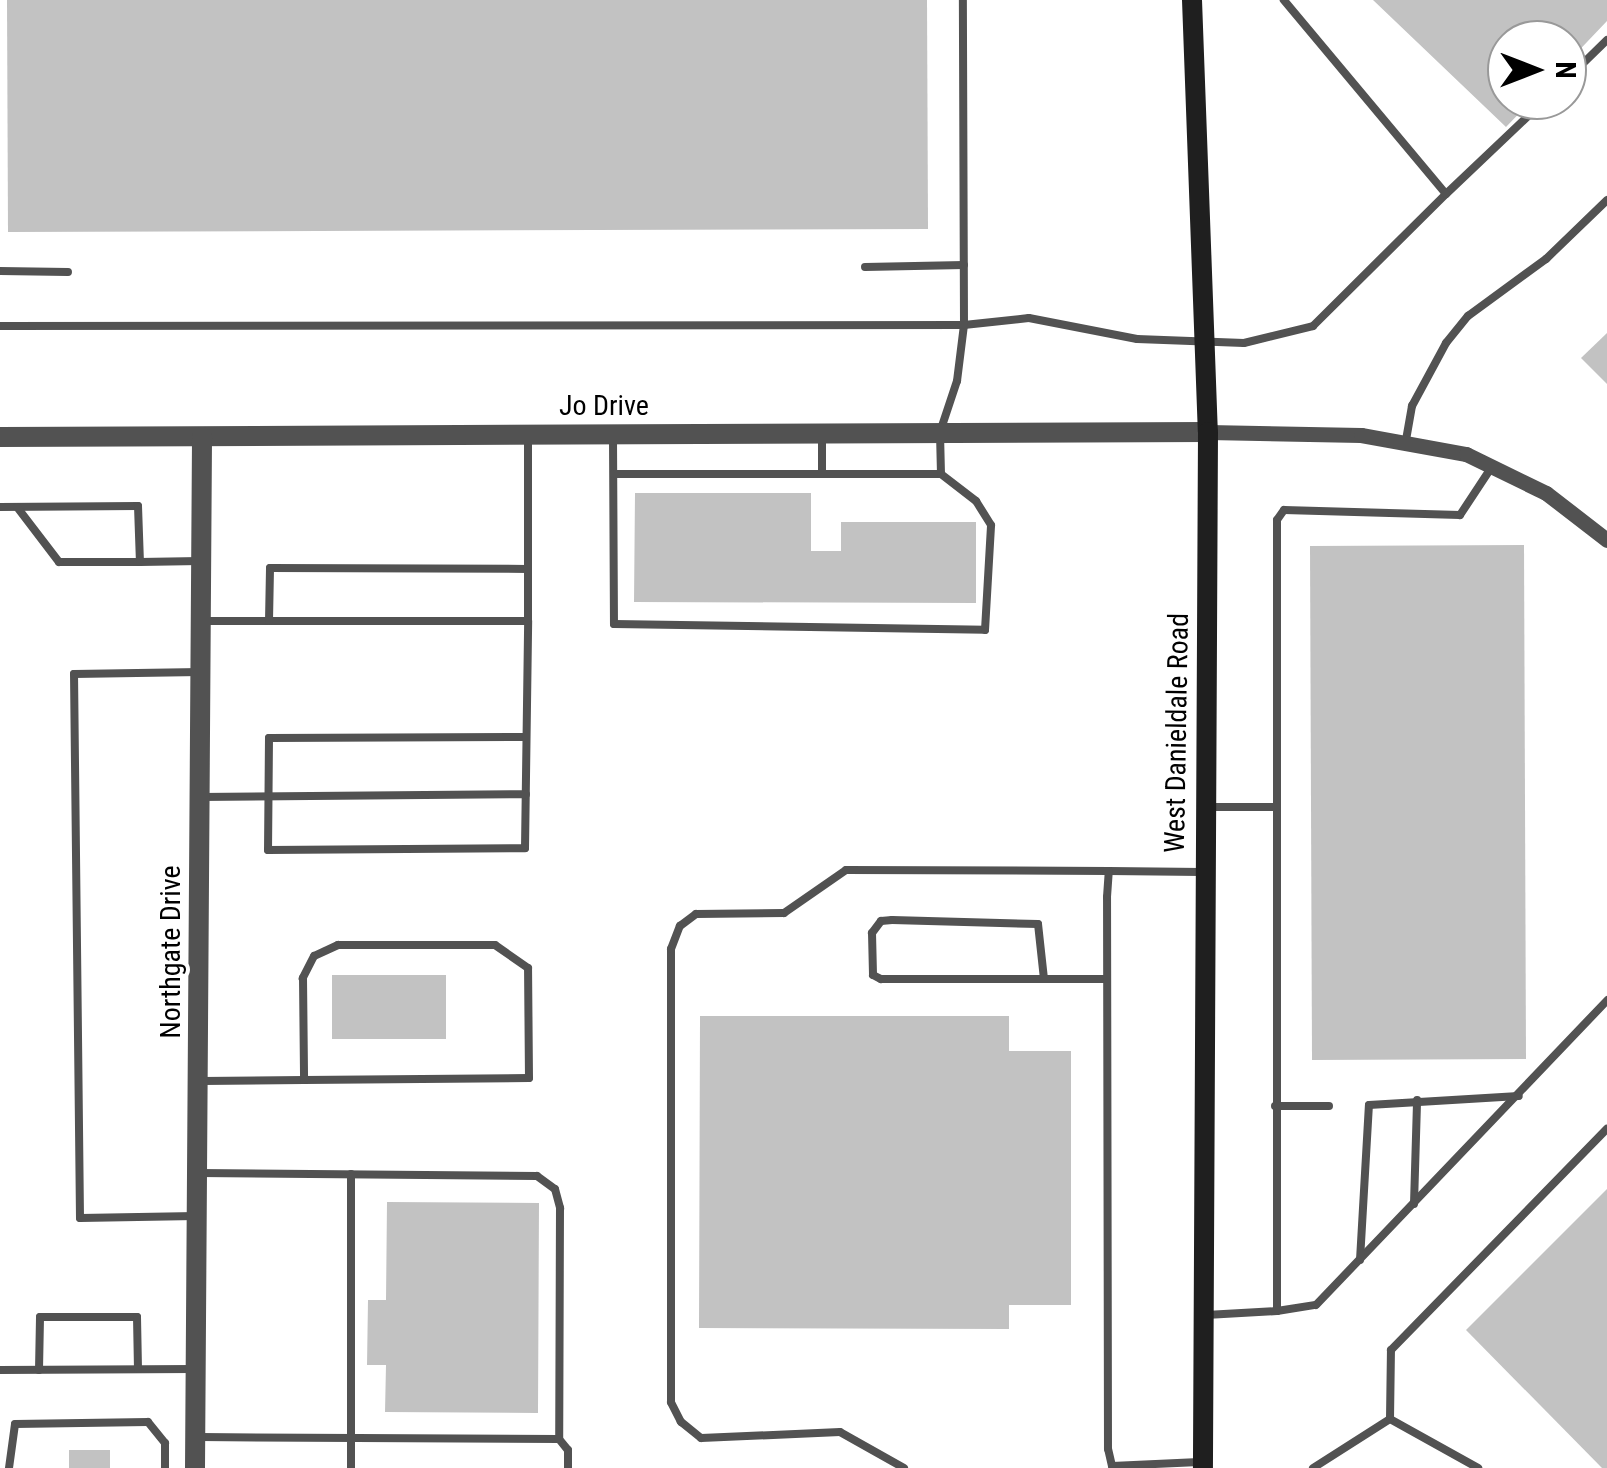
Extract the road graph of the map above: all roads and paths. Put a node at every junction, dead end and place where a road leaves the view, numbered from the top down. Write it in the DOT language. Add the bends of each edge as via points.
graph roads {
  1 [pos="963,0"];
  2 [pos="1192,0"];
  3 [pos="1284,0"];
  4 [pos="1607,40"];
  5 [pos="1587,59"];
  6 [pos="1523,120"];
  7 [pos="1446,194"];
  8 [pos="1607,200"];
  9 [pos="964,265"];
  10 [pos="865,267"];
  11 [pos="0,271"];
  12 [pos="68,272"];
  13 [pos="0,326"];
  14 [pos="964,326"];
  15 [pos="1204,340"];
  16 [pos="822,432"];
  17 [pos="940,432"];
  18 [pos="1208,432"];
  19 [pos="528,433"];
  20 [pos="613,433"];
  21 [pos="0,437"];
  22 [pos="202,437"];
  23 [pos="1406,440"];
  24 [pos="1492,465"];
  25 [pos="614,474"];
  26 [pos="822,474"];
  27 [pos="941,474"];
  28 [pos="0,507"];
  29 [pos="17,507"];
  30 [pos="1607,540"];
  31 [pos="140,562"];
  32 [pos="201,562"];
  33 [pos="528,569"];
  34 [pos="200,620"];
  35 [pos="269,621"];
  36 [pos="528,621"];
  37 [pos="200,672"];
  38 [pos="526,737"];
  39 [pos="526,794"];
  40 [pos="199,797"];
  41 [pos="269,797"];
  42 [pos="1203,807"];
  43 [pos="1276,807"];
  44 [pos="1109,871"];
  45 [pos="1202,872"];
  46 [pos="1044,979"];
  47 [pos="1107,979"];
  48 [pos="1607,1000"];
  49 [pos="304,1080"];
  50 [pos="197,1081"];
  51 [pos="1519,1096"];
  52 [pos="1416,1100"];
  53 [pos="1275,1106"];
  54 [pos="1329,1106"];
  55 [pos="1607,1130"];
  56 [pos="196,1173"];
  57 [pos="351,1174"];
  58 [pos="1414,1204"];
  59 [pos="197,1216"];
  60 [pos="1360,1260"];
  61 [pos="1276,1311"];
  62 [pos="1202,1315"];
  63 [pos="138,1369"];
  64 [pos="195,1369"];
  65 [pos="0,1370"];
  66 [pos="39,1370"];
  67 [pos="1390,1419"];
  68 [pos="195,1437"];
  69 [pos="351,1438"];
  70 [pos="559,1439"];
  71 [pos="1202,1465"];
  72 [pos="1107,1467"];
  73 [pos="9,1468"];
  74 [pos="165,1468"];
  75 [pos="195,1468"];
  76 [pos="351,1468"];
  77 [pos="568,1468"];
  78 [pos="904,1468"];
  79 [pos="1313,1468"];
  80 [pos="1478,1468"];
  1 -- 9 [label="lane"];
  2 -- 15 [label="main road, West Danieldale Road"];
  3 -- 7 [label="lane"];
  4 -- 5 [label="lane"];
  6 -- 7 [label="lane"];
  7 -- 15 [label="lane" via="1314,326 1244,343"];
  8 -- 23 [label="lane" via="1446,342 1412,406"];
  9 -- 10 [label="lane"];
  9 -- 14 [label="lane"];
  11 -- 12 [label="lane"];
  13 -- 14 [label="lane"];
  14 -- 15 [label="lane" via="1030,318 1138,338"];
  14 -- 17 [label="lane" via="957,381"];
  15 -- 18 [label="main road, West Danieldale Road"];
  16 -- 17 [label="street, Jo Drive"];
  16 -- 20 [label="street, Jo Drive"];
  16 -- 26 [label="lane"];
  17 -- 18 [label="street, Jo Drive"];
  17 -- 27 [label="lane"];
  18 -- 23 [label="street"];
  18 -- 42 [label="main road, West Danieldale Road"];
  19 -- 20 [label="street, Jo Drive"];
  19 -- 22 [label="street, Jo Drive"];
  19 -- 33 [label="lane"];
  20 -- 25 [label="lane"];
  21 -- 22 [label="street, Jo Drive"];
  22 -- 32 [label="street, Northgate Drive"];
  23 -- 24 [label="street"];
  24 -- 30 [label="street" via="1546,493"];
  24 -- 43 [label="lane" via="1460,515 1284,510 1277,520"];
  25 -- 26 [label="lane"];
  25 -- 27 [label="lane" via="614,624 985,630 991,524"];
  26 -- 27 [label="lane"];
  28 -- 29 [label="lane"];
  29 -- 31 [label="lane" via="60,562"];
  29 -- 31 [label="lane" via="138,506"];
  31 -- 32 [label="lane"];
  32 -- 34 [label="street, Northgate Drive"];
  33 -- 35 [label="lane" via="270,568"];
  33 -- 36 [label="lane"];
  34 -- 35 [label="lane"];
  34 -- 37 [label="street, Northgate Drive"];
  35 -- 36 [label="lane"];
  36 -- 38 [label="lane"];
  37 -- 40 [label="street, Northgate Drive"];
  37 -- 59 [label="lane" via="74,674 80,1218"];
  38 -- 39 [label="lane"];
  38 -- 41 [label="lane" via="269,738"];
  39 -- 41 [label="lane"];
  39 -- 41 [label="lane" via="526,848 268,850"];
  40 -- 41 [label="lane"];
  40 -- 50 [label="street, Northgate Drive"];
  42 -- 43 [label="lane"];
  42 -- 45 [label="main road, West Danieldale Road"];
  43 -- 53 [label="lane"];
  44 -- 45 [label="lane"];
  44 -- 47 [label="lane"];
  44 -- 78 [label="lane" via="846,870 784,912 696,914 680,926 670,949 671,1402 701,1438 840,1432"];
  45 -- 62 [label="main road, West Danieldale Road"];
  46 -- 46 [label="lane" via="881,979 873,976 872,933 881,921 892,920 1038,924"];
  46 -- 47 [label="lane"];
  47 -- 72 [label="lane"];
  48 -- 51 [label="lane"];
  49 -- 49 [label="lane" via="529,1078 528,968 495,945 338,945 314,956 303,978"];
  49 -- 50 [label="lane"];
  50 -- 56 [label="street, Northgate Drive"];
  51 -- 52 [label="lane"];
  51 -- 58 [label="lane"];
  52 -- 58 [label="lane"];
  52 -- 60 [label="lane" via="1365,1109"];
  53 -- 54 [label="lane"];
  53 -- 61 [label="lane"];
  55 -- 67 [label="lane" via="1391,1350"];
  56 -- 57 [label="lane"];
  56 -- 59 [label="street, Northgate Drive"];
  57 -- 69 [label="lane"];
  57 -- 70 [label="lane" via="537,1176 554,1188 560,1208"];
  58 -- 60 [label="lane"];
  59 -- 64 [label="street, Northgate Drive"];
  60 -- 61 [label="lane" via="1316,1306"];
  61 -- 62 [label="lane"];
  62 -- 71 [label="main road, West Danieldale Road"];
  63 -- 64 [label="lane"];
  63 -- 66 [label="lane"];
  63 -- 66 [label="lane" via="137,1317 40,1317"];
  64 -- 68 [label="street, Northgate Drive"];
  65 -- 66 [label="lane"];
  67 -- 79 [label="lane"];
  67 -- 80 [label="lane"];
  68 -- 69 [label="lane"];
  68 -- 75 [label="street, Northgate Drive"];
  69 -- 70 [label="lane"];
  69 -- 76 [label="lane"];
  70 -- 77 [label="lane" via="568,1450"];
  71 -- 72 [label="lane"];
  73 -- 74 [label="lane" via="14,1424 148,1422 165,1443"];
}
